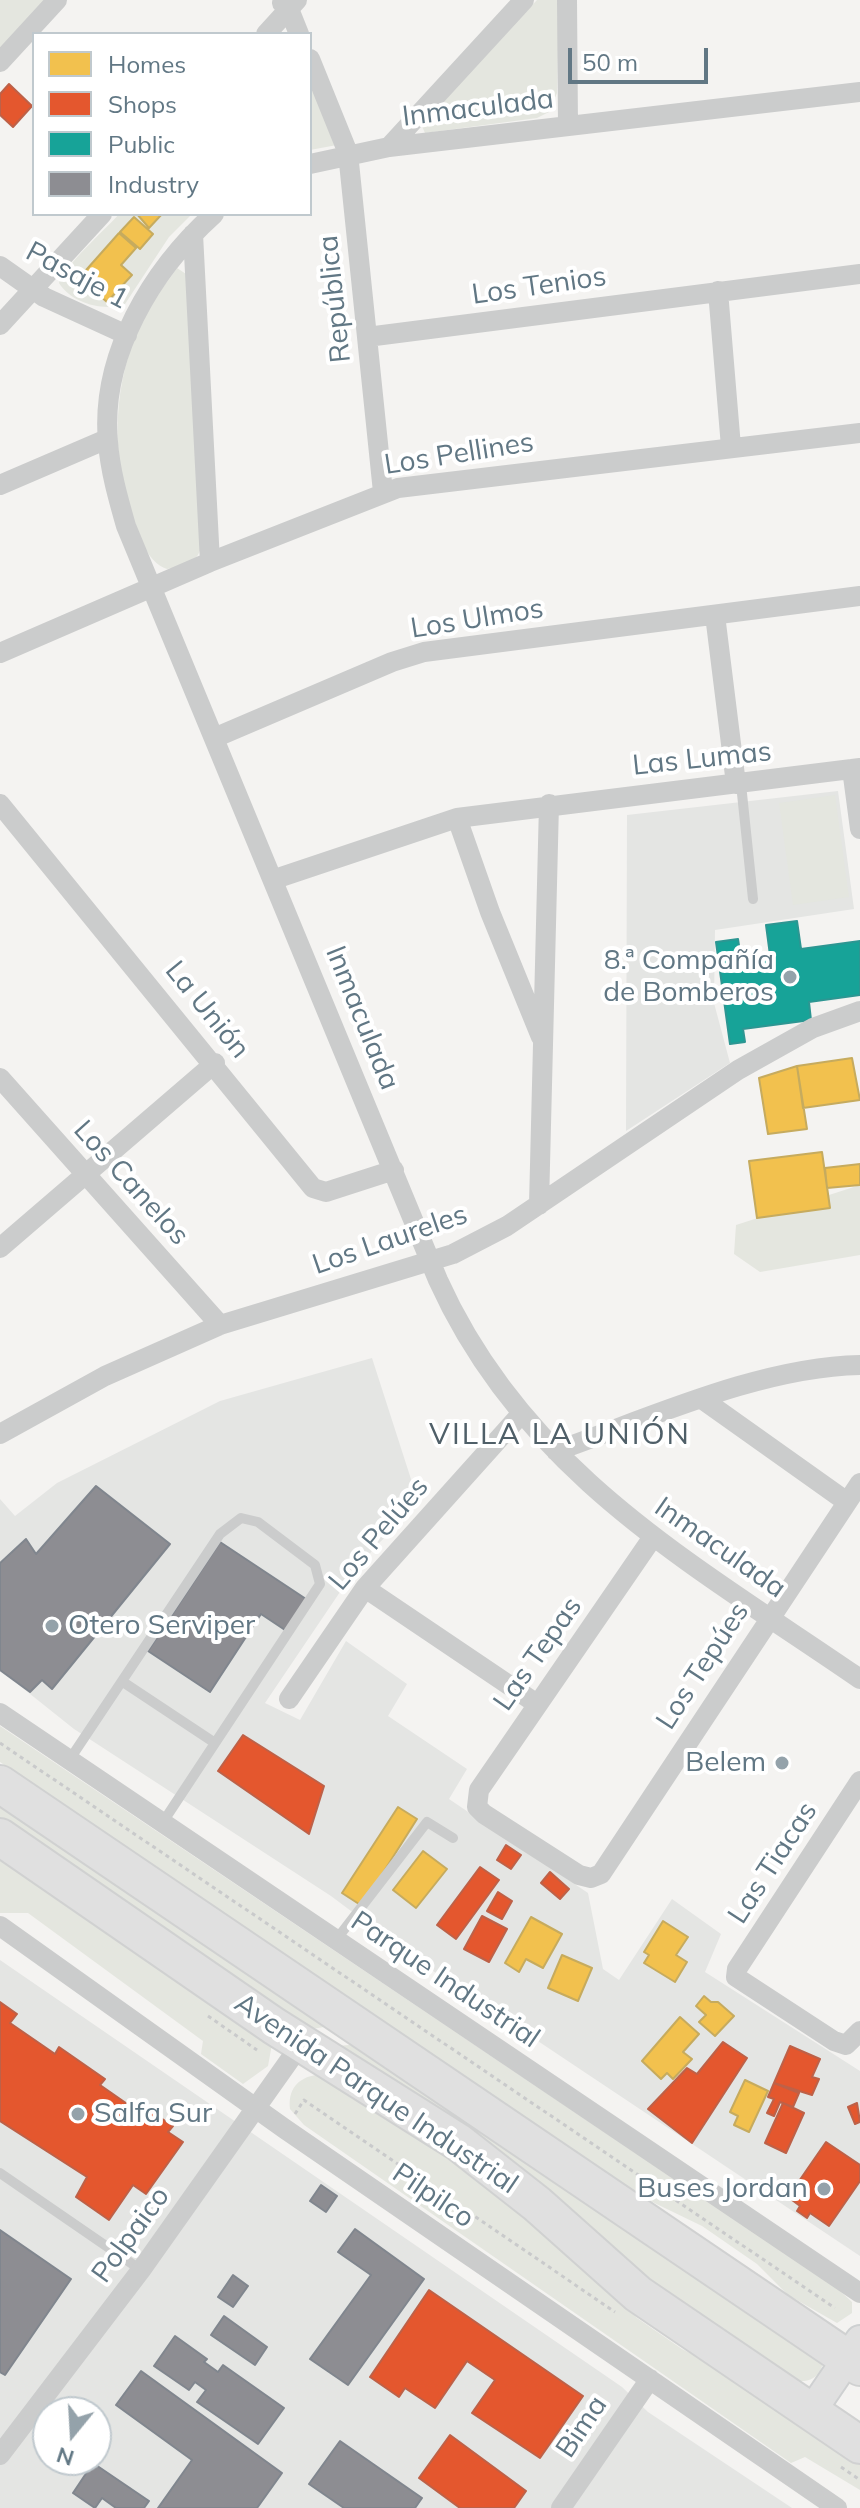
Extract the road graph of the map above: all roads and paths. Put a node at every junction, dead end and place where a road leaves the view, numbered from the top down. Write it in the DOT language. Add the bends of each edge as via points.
graph roads {
  1 [pos="57,0"];
  2 [pos="524,0"];
  3 [pos="567,0"];
  4 [pos="288,3"];
  5 [pos="267,32"];
  6 [pos="298,32"];
  7 [pos="0,62"];
  8 [pos="312,64"];
  9 [pos="860,92"];
  10 [pos="568,126"];
  11 [pos="389,147"];
  12 [pos="348,153"];
  13 [pos="312,163"];
  14 [pos="100,216"];
  15 [pos="212,216"];
  16 [pos="193,234"];
  17 [pos="0,266"];
  18 [pos="860,274"];
  19 [pos="32,290"];
  20 [pos="718,291"];
  21 [pos="0,325"];
  22 [pos="127,335"];
  23 [pos="367,337"];
  24 [pos="860,433"];
  25 [pos="107,439"];
  26 [pos="731,447"];
  27 [pos="0,485"];
  28 [pos="383,492"];
  29 [pos="210,562"];
  30 [pos="153,589"];
  31 [pos="860,596"];
  32 [pos="715,615"];
  33 [pos="0,653"];
  34 [pos="214,738"];
  35 [pos="856,769"];
  36 [pos="739,784"];
  37 [pos="0,804"];
  38 [pos="549,804"];
  39 [pos="457,818"];
  40 [pos="860,829"];
  41 [pos="275,879"];
  42 [pos="753,899"];
  43 [pos="860,1011"];
  44 [pos="544,1045"];
  45 [pos="215,1063"];
  46 [pos="0,1078"];
  47 [pos="394,1170"];
  48 [pos="86,1174"];
  49 [pos="539,1205"];
  50 [pos="0,1248"];
  51 [pos="431,1260"];
  52 [pos="220,1325"];
  53 [pos="860,1365"];
  54 [pos="702,1399"];
  55 [pos="522,1413"];
  56 [pos="0,1434"];
  57 [pos="556,1451"];
  58 [pos="860,1483"];
  59 [pos="847,1502"];
  60 [pos="653,1537"];
  61 [pos="365,1588"];
  62 [pos="769,1616"];
  63 [pos="860,1679"];
  64 [pos="123,1682"];
  65 [pos="289,1699"];
  66 [pos="537,1704"];
  67 [pos="0,1713"];
  68 [pos="0,1743"];
  69 [pos="215,1743"];
  70 [pos="70,1759"];
  71 [pos="860,1781"];
  72 [pos="0,1784"];
  73 [pos="477,1807"];
  74 [pos="163,1822"];
  75 [pos="0,1837"];
  76 [pos="453,1838"];
  77 [pos="0,1926"];
  78 [pos="336,1940"];
  79 [pos="853,2038"];
  80 [pos="301,2044"];
  81 [pos="405,2057"];
  82 [pos="256,2108"];
  83 [pos="285,2129"];
  84 [pos="0,2173"];
  85 [pos="141,2270"];
  86 [pos="860,2293"];
  87 [pos="835,2308"];
  88 [pos="622,2315"];
  89 [pos="856,2355"];
  90 [pos="650,2379"];
  91 [pos="811,2412"];
  92 [pos="848,2454"];
  93 [pos="0,2455"];
  94 [pos="860,2480"];
  95 [pos="561,2508"];
  96 [pos="837,2508"];
  1 -- 7 [label="street"];
  2 -- 11 [label="street, Inmaculada"];
  3 -- 10 [label="street"];
  4 -- 5 [label="street"];
  4 -- 6 [label="street"];
  8 -- 12 [label="street, República"];
  9 -- 10 [label="street, Inmaculada"];
  10 -- 11 [label="street, Inmaculada"];
  11 -- 12 [label="street, Inmaculada"];
  12 -- 13 [label="street, Inmaculada"];
  12 -- 23 [label="street, República"];
  14 -- 19 [label="street"];
  15 -- 16 [label="street, Inmaculada"];
  16 -- 22 [label="street, Inmaculada" via="151,286"];
  16 -- 29 [label="street"];
  17 -- 19 [label="street, Pasaje 1"];
  18 -- 20 [label="street, Los Tenios"];
  19 -- 21 [label="street"];
  19 -- 22 [label="street, Pasaje 1"];
  20 -- 23 [label="street, Los Tenios"];
  20 -- 26 [label="street"];
  22 -- 25 [label="street, Inmaculada" via="110,401"];
  23 -- 28 [label="street, República"];
  24 -- 26 [label="street, Los Pellines"];
  25 -- 27 [label="street"];
  25 -- 30 [label="street, Inmaculada" via="126,526"];
  26 -- 28 [label="street, Los Pellines"];
  28 -- 29 [label="street, Los Pellines"];
  29 -- 30 [label="street, Los Pellines"];
  30 -- 33 [label="street, Los Pellines"];
  30 -- 34 [label="street, Inmaculada"];
  31 -- 32 [label="street, Los Ulmos"];
  32 -- 34 [label="street, Los Ulmos" via="424,652"];
  32 -- 36 [label="street"];
  34 -- 41 [label="street, Inmaculada"];
  35 -- 36 [label="street, Las Lumas"];
  35 -- 40 [label="street"];
  36 -- 38 [label="street, Las Lumas"];
  36 -- 42 [label="lane"];
  37 -- 45 [label="street, La Unión"];
  38 -- 39 [label="street, Las Lumas"];
  38 -- 44 [label="street"];
  39 -- 41 [label="street, Las Lumas"];
  39 -- 44 [label="street"];
  41 -- 47 [label="street, Inmaculada"];
  43 -- 49 [label="street, Los Laureles" via="813,1028 738,1070"];
  44 -- 49 [label="street"];
  45 -- 47 [label="street, La Unión" via="319,1191"];
  45 -- 48 [label="street"];
  46 -- 48 [label="street, Los Canelos"];
  47 -- 51 [label="street, Inmaculada"];
  48 -- 50 [label="street"];
  48 -- 52 [label="street, Los Canelos"];
  49 -- 51 [label="street, Los Laureles" via="507,1226"];
  51 -- 52 [label="street, Los Laureles"];
  51 -- 55 [label="street, Inmaculada" via="462,1333"];
  52 -- 56 [label="street, Los Laureles" via="105,1376"];
  53 -- 54 [label="street" via="803,1370"];
  54 -- 57 [label="street"];
  54 -- 59 [label="street"];
  55 -- 57 [label="street, Inmaculada"];
  55 -- 61 [label="street, Los Pelúes"];
  57 -- 60 [label="street, Inmaculada" via="609,1504"];
  58 -- 59 [label="street, Los Tepúes"];
  59 -- 62 [label="street, Los Tepúes"];
  60 -- 62 [label="street, Inmaculada"];
  60 -- 66 [label="street, Las Tepas"];
  61 -- 65 [label="street, Los Pelúes"];
  61 -- 66 [label="street"];
  62 -- 63 [label="street, Inmaculada"];
  62 -- 73 [label="street, Los Tepúes" via="601,1874 579,1875"];
  64 -- 69 [label="lane"];
  64 -- 69 [label="lane" via="220,1534 241,1518 258,1522 315,1565 320,1584"];
  64 -- 70 [label="lane"];
  66 -- 73 [label="street, Las Tepas" via="479,1790"];
  67 -- 70 [label="street, Parque Industrial"];
  68 -- 87 [label="path"];
  69 -- 74 [label="lane"];
  70 -- 74 [label="street, Parque Industrial"];
  71 -- 79 [label="street, Las Tiacas" via="736,1977 834,2041"];
  72 -- 81 [label="highway, Avenida Parque Industrial"];
  74 -- 78 [label="street, Parque Industrial"];
  75 -- 80 [label="highway, Avenida Parque Industrial"];
  76 -- 78 [label="lane" via="427,1822"];
  77 -- 82 [label="street, Pilpilco"];
  78 -- 86 [label="street, Parque Industrial"];
  80 -- 81 [label="highway" via="354,2039"];
  80 -- 82 [label="street, Polpaico"];
  80 -- 91 [label="highway, Avenida Parque Industrial" via="458,2142 638,2294"];
  81 -- 89 [label="highway, Avenida Parque Industrial"];
  82 -- 83 [label="street, Pilpilco"];
  82 -- 85 [label="street, Polpaico"];
  83 -- 88 [label="path" via="304,2100"];
  83 -- 90 [label="street, Pilpilco"];
  84 -- 85 [label="lane"];
  85 -- 93 [label="street, Polpaico"];
  89 -- 91 [label="main road"];
  90 -- 95 [label="street, Bima"];
  90 -- 96 [label="street, Pilpilco"];
  91 -- 92 [label="highway, Avenida Parque Industrial"];
  92 -- 94 [label="path"];
}
